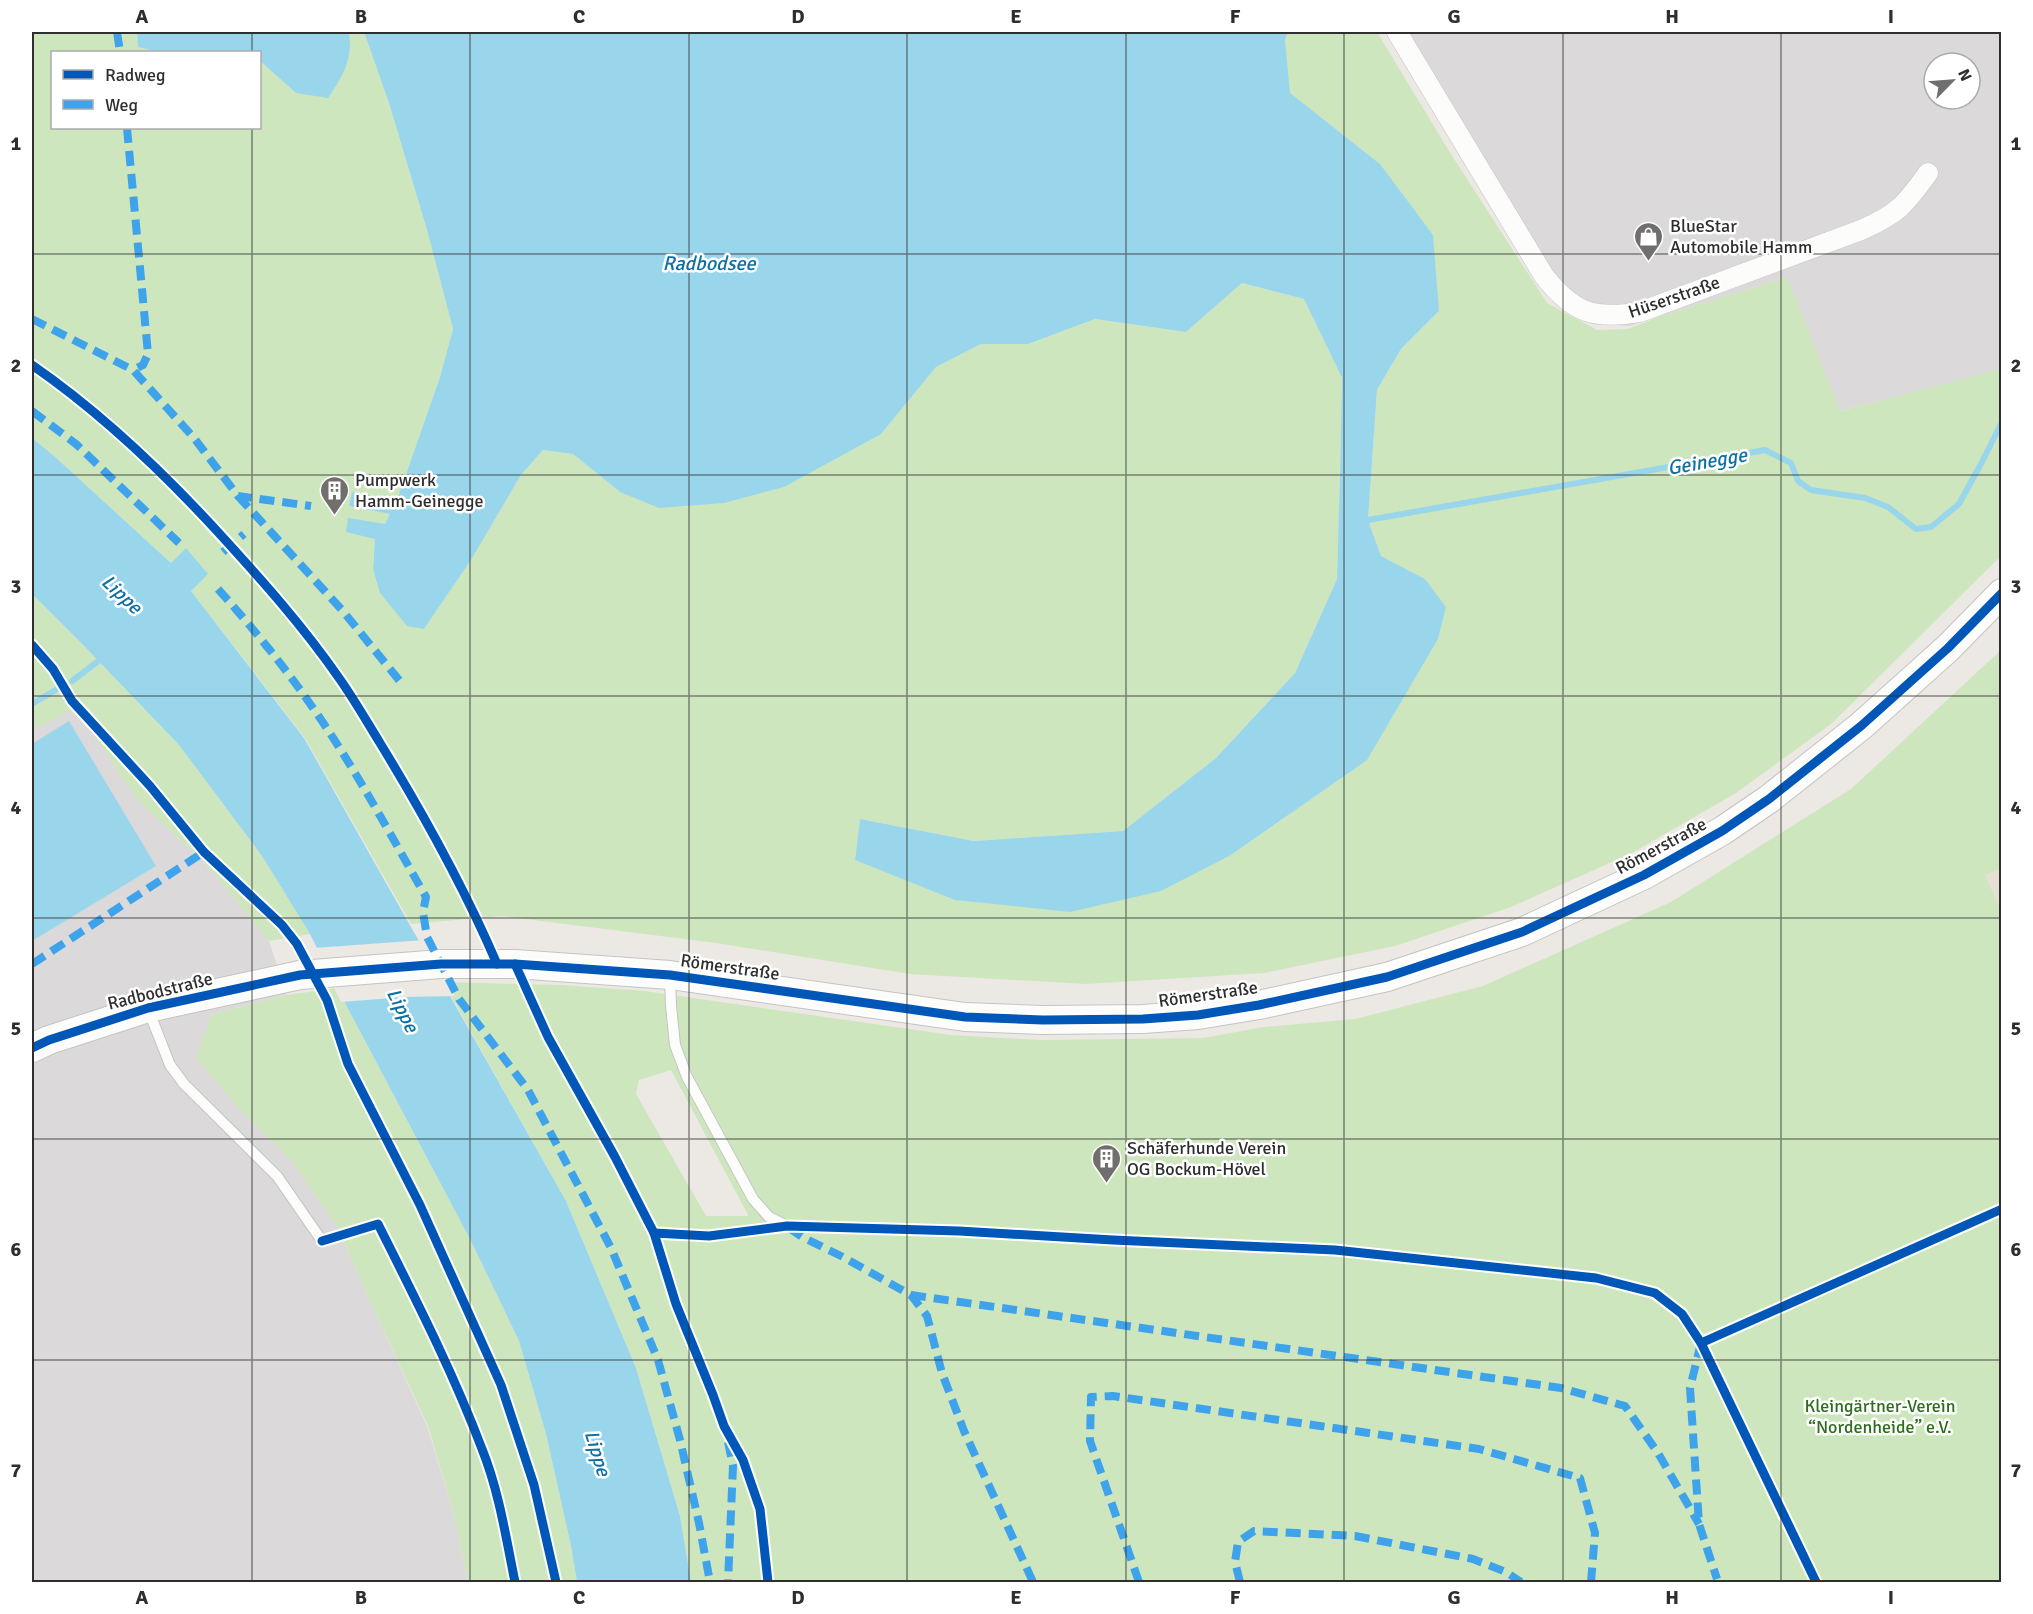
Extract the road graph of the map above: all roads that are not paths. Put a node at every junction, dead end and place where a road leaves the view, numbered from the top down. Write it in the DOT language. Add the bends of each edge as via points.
graph roads {
  1 [pos="1397,32"];
  2 [pos="1928,173"];
  3 [pos="2001,593"];
  4 [pos="300,975"];
  5 [pos="670,975"];
  6 [pos="148,1008"];
  7 [pos="32,1048"];
  8 [pos="787,1226"];
  9 [pos="322,1241"];
  1 -- 2 [label="street, Hüserstraße" via="1544,276 1559,294 1587,311 1606,316 1640,312 1861,230 1906,203"];
  3 -- 5 [label="main road, Römerstraße" via="1948,648 1861,726 1722,831 1644,875 1522,932 1387,977 1198,1015 1043,1020 965,1017"];
  4 -- 5 [label="main road, Römerstraße" via="441,964 515,964"];
  4 -- 6 [label="main road, Radbodstraße"];
  5 -- 8 [label="lane" via="674,1038 687,1077 753,1199 769,1217"];
  6 -- 7 [label="main road, Radbodstraße"];
  6 -- 9 [label="lane" via="170,1065 184,1084 277,1176"];
}
